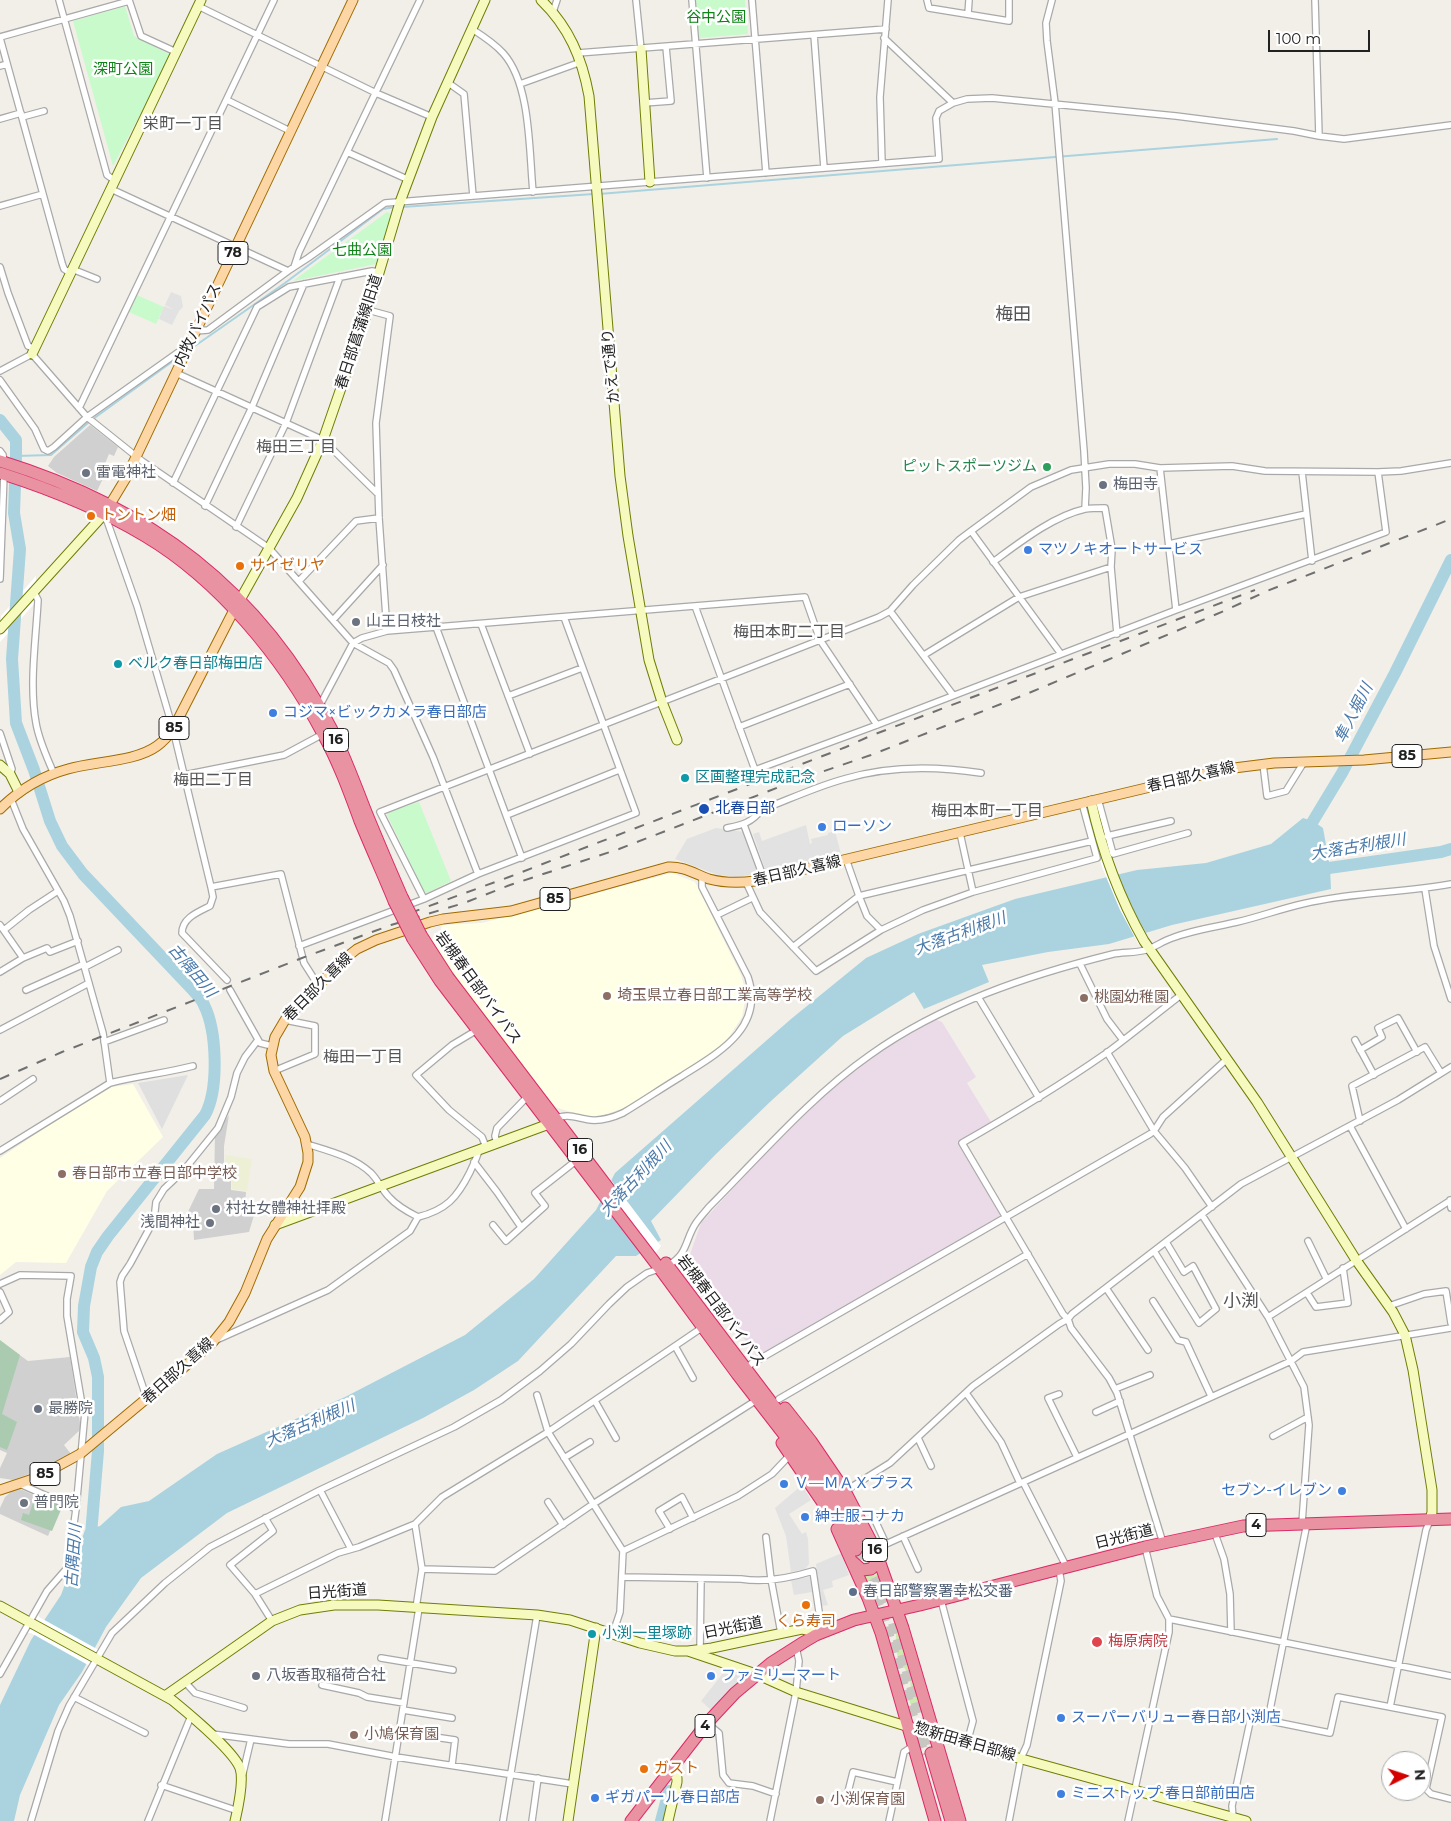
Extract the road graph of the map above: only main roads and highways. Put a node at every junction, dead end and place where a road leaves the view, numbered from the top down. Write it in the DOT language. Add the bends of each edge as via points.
graph roads {
  1 [pos="353,0"];
  2 [pos="4,468"];
  3 [pos="108,509"];
  4 [pos="237,604"];
  5 [pos="1451,752"];
  6 [pos="0,809"];
  7 [pos="398,899"];
  8 [pos="417,937"];
  9 [pos="553,1121"];
  10 [pos="601,1185"];
  11 [pos="707,1324"];
  12 [pos="737,1374"];
  13 [pos="0,1490"];
  14 [pos="1451,1519"];
  15 [pos="862,1552"];
  16 [pos="897,1610"];
  17 [pos="875,1616"];
  18 [pos="631,1821"];
  19 [pos="935,1821"];
  20 [pos="942,1821"];
  21 [pos="952,1821"];
  22 [pos="960,1821"];
  1 -- 3 [label="main road, 内牧バイパス / 78" via="136,457"];
  2 -- 3 [label="highway, 岩槻春日部バイパス / 16"];
  3 -- 4 [label="highway, 岩槻春日部バイパス / 16" via="168,550"];
  4 -- 6 [label="main road, 85" via="174,730 157,746 133,756 54,774 21,791"];
  4 -- 7 [label="highway, 岩槻春日部バイパス / 16" via="285,670 323,734"];
  4 -- 7 [label="highway, 岩槻春日部バイパス / 16" via="276,642 319,707 345,758"];
  5 -- 13 [label="main road, 春日部久喜線 / 85" via="1364,760 1244,765 764,880 719,881 668,867 511,910 443,918 357,949 318,985 277,1031 271,1055 274,1071 307,1144 306,1171 300,1187 267,1239 245,1293 228,1322 213,1342 83,1451 52,1471"];
  7 -- 8 [label="highway, 岩槻春日部バイパス / 16, bridge"];
  8 -- 9 [label="highway, 岩槻春日部バイパス / 16"];
  8 -- 9 [label="highway, 岩槻春日部バイパス / 16" via="440,981 528,1096"];
  9 -- 10 [label="highway, 岩槻春日部バイパス / 16"];
  9 -- 10 [label="highway, 岩槻春日部バイパス / 16" via="577,1160"];
  10 -- 11 [label="highway, 岩槻春日部バイパス / 16"];
  11 -- 12 [label="highway, 岩槻春日部バイパス / 16"];
  11 -- 15 [label="highway, 岩槻春日部バイパス / 16" via="826,1477"];
  11 -- 15 [label="highway, 16" via="751,1364 845,1491"];
  12 -- 15 [label="highway, 岩槻春日部バイパス / 16" via="823,1488"];
  12 -- 15 [label="highway, 16" via="752,1403 832,1518"];
  14 -- 16 [label="highway, 日光街道 / 4" via="1243,1526 1164,1542"];
  15 -- 16 [label="highway, 16"];
  15 -- 17 [label="highway, 16"];
  16 -- 17 [label="highway, 日光街道 / 4"];
  16 -- 22 [label="highway, 16"];
  17 -- 18 [label="highway, 日光街道 / 4" via="820,1633 756,1674 708,1723"];
  17 -- 19 [label="highway, 16"];
  20 -- 21 [label="highway" via="927,1754"];
}
